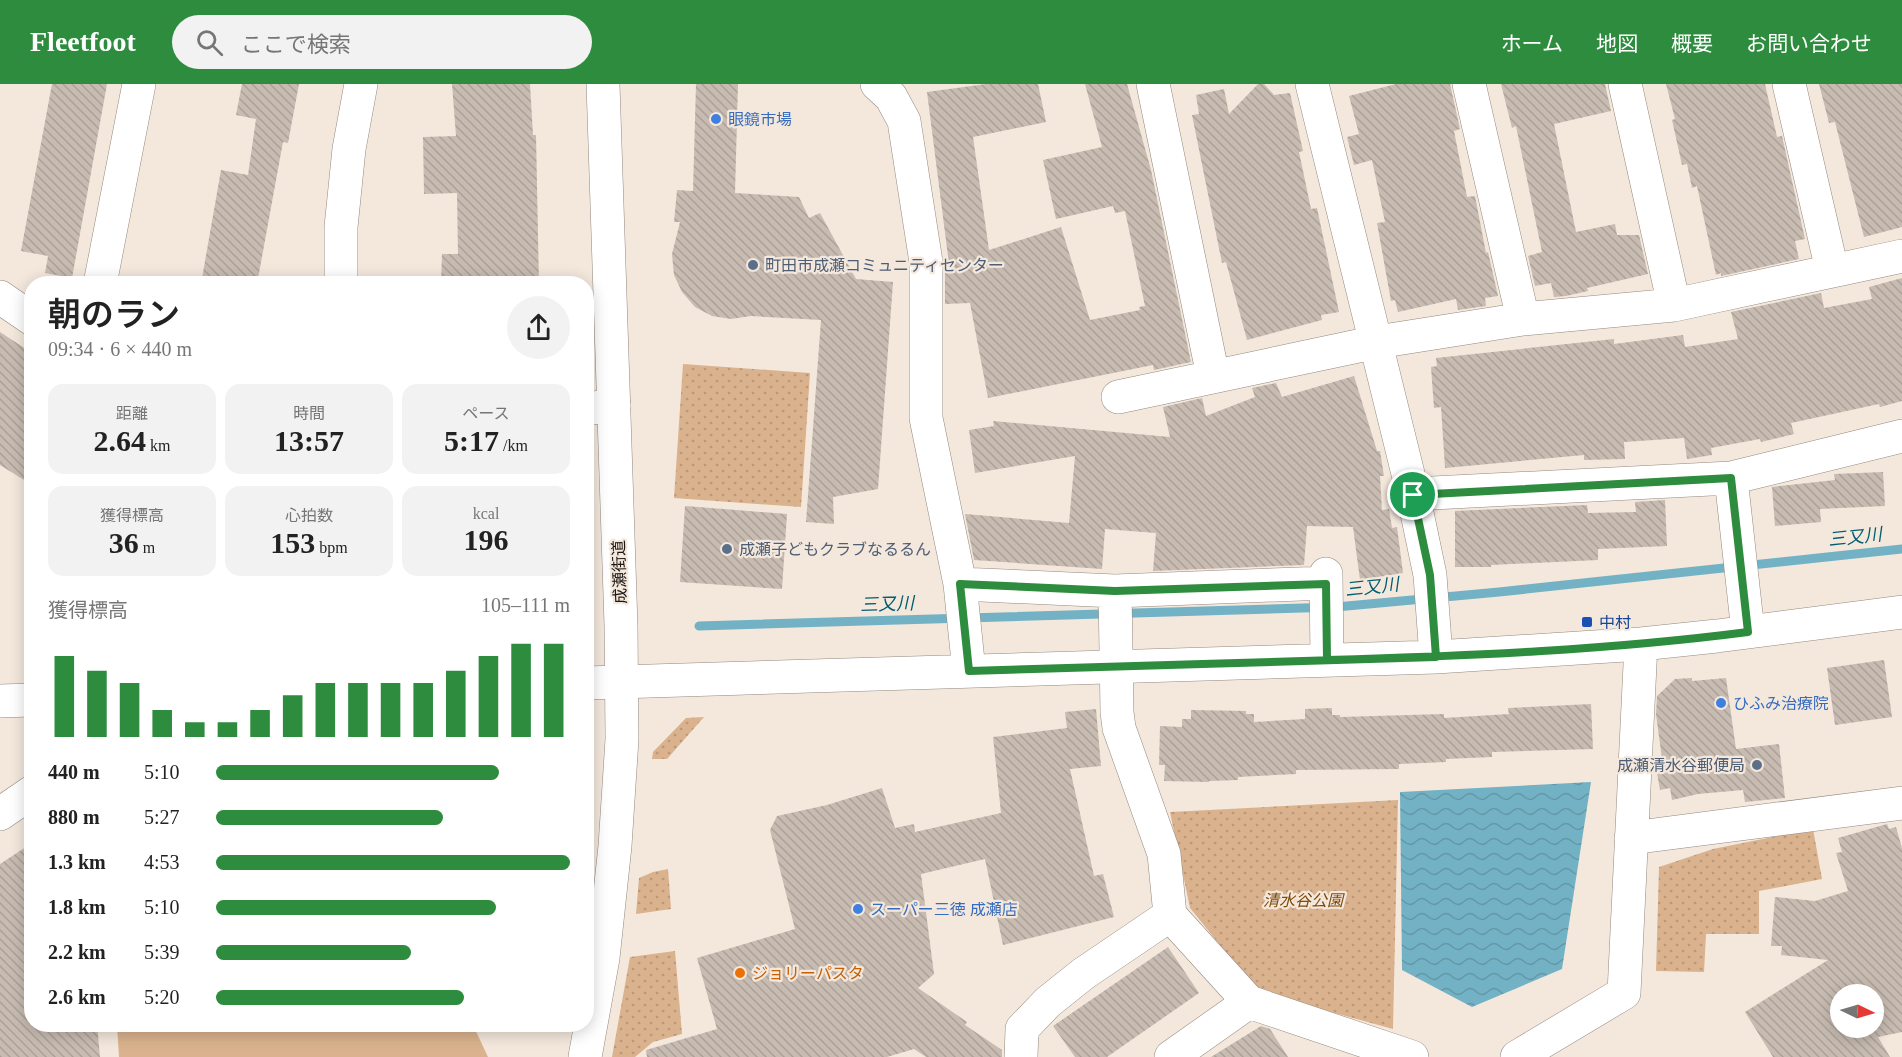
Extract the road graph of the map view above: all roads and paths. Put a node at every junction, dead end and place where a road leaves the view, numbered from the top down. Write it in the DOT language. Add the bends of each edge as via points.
graph roads {
  1 [pos="139,84"];
  2 [pos="361,84"];
  3 [pos="603,84"];
  4 [pos="877,84"];
  5 [pos="1153,84"];
  6 [pos="1312,84"];
  7 [pos="1469,84"];
  8 [pos="1625,84"];
  9 [pos="1789,84"];
  10 [pos="1902,256"];
  11 [pos="1832,270"];
  12 [pos="102,276"];
  13 [pos="341,276"];
  14 [pos="0,297"];
  15 [pos="1674,305"];
  16 [pos="24,314"];
  17 [pos="1523,319"];
  18 [pos="1377,342"];
  19 [pos="1213,376"];
  20 [pos="1118,397"];
  21 [pos="600,407"];
  22 [pos="1902,436"];
  23 [pos="1731,478"];
  24 [pos="1413,495"];
  25 [pos="961,590"];
  26 [pos="1115,605"];
  27 [pos="1902,612"];
  28 [pos="1748,632"];
  29 [pos="1641,644"];
  30 [pos="1436,657"];
  31 [pos="1327,660"];
  32 [pos="1116,666"];
  33 [pos="969,671"];
  34 [pos="622,682"];
  35 [pos="594,683"];
  36 [pos="24,699"];
  37 [pos="0,700"];
  38 [pos="24,798"];
  39 [pos="1902,803"];
  40 [pos="0,814"];
  41 [pos="1631,838"];
  42 [pos="1170,915"];
  43 [pos="1249,1002"];
  44 [pos="594,1007"];
  45 [pos="590,1032"];
  46 [pos="585,1057"];
  47 [pos="1021,1057"];
  48 [pos="1171,1057"];
  49 [pos="1412,1057"];
  50 [pos="1517,1057"];
  1 -- 12 [label="street"];
  2 -- 13 [label="street" via="349,149 341,227"];
  3 -- 21 [label="street, 成瀬街道"];
  4 -- 25 [label="street" via="891,97 904,121 926,262 926,418"];
  5 -- 19 [label="street"];
  6 -- 18 [label="street"];
  7 -- 17 [label="street"];
  8 -- 15 [label="street"];
  9 -- 11 [label="street"];
  10 -- 11 [label="street"];
  11 -- 15 [label="street"];
  14 -- 16 [label="street"];
  15 -- 17 [label="street"];
  17 -- 18 [label="street"];
  18 -- 19 [label="street"];
  18 -- 24 [label="street"];
  19 -- 20 [label="street"];
  21 -- 34 [label="street, 成瀬街道"];
  22 -- 23 [label="street"];
  23 -- 24 [label="street"];
  23 -- 28 [label="street"];
  24 -- 30 [label="street" via="1430,575"];
  25 -- 26 [label="street"];
  25 -- 33 [label="street"];
  26 -- 31 [label="street" via="1326,583"];
  26 -- 32 [label="street"];
  27 -- 28 [label="street"];
  28 -- 29 [label="street"];
  29 -- 30 [label="street"];
  29 -- 41 [label="street"];
  30 -- 31 [label="street"];
  31 -- 32 [label="street"];
  32 -- 33 [label="street"];
  32 -- 42 [label="street" via="1119,728 1164,854"];
  33 -- 34 [label="street"];
  34 -- 35 [label="street"];
  34 -- 44 [label="street, 成瀬街道" via="615,846"];
  36 -- 37 [label="street"];
  38 -- 40 [label="street"];
  39 -- 41 [label="street"];
  41 -- 50 [label="street" via="1624,993"];
  42 -- 43 [label="street"];
  42 -- 47 [label="street" via="1048,1002 1022,1029"];
  43 -- 48 [label="street"];
  43 -- 49 [label="street"];
  45 -- 46 [label="street, 成瀬街道"];
}
